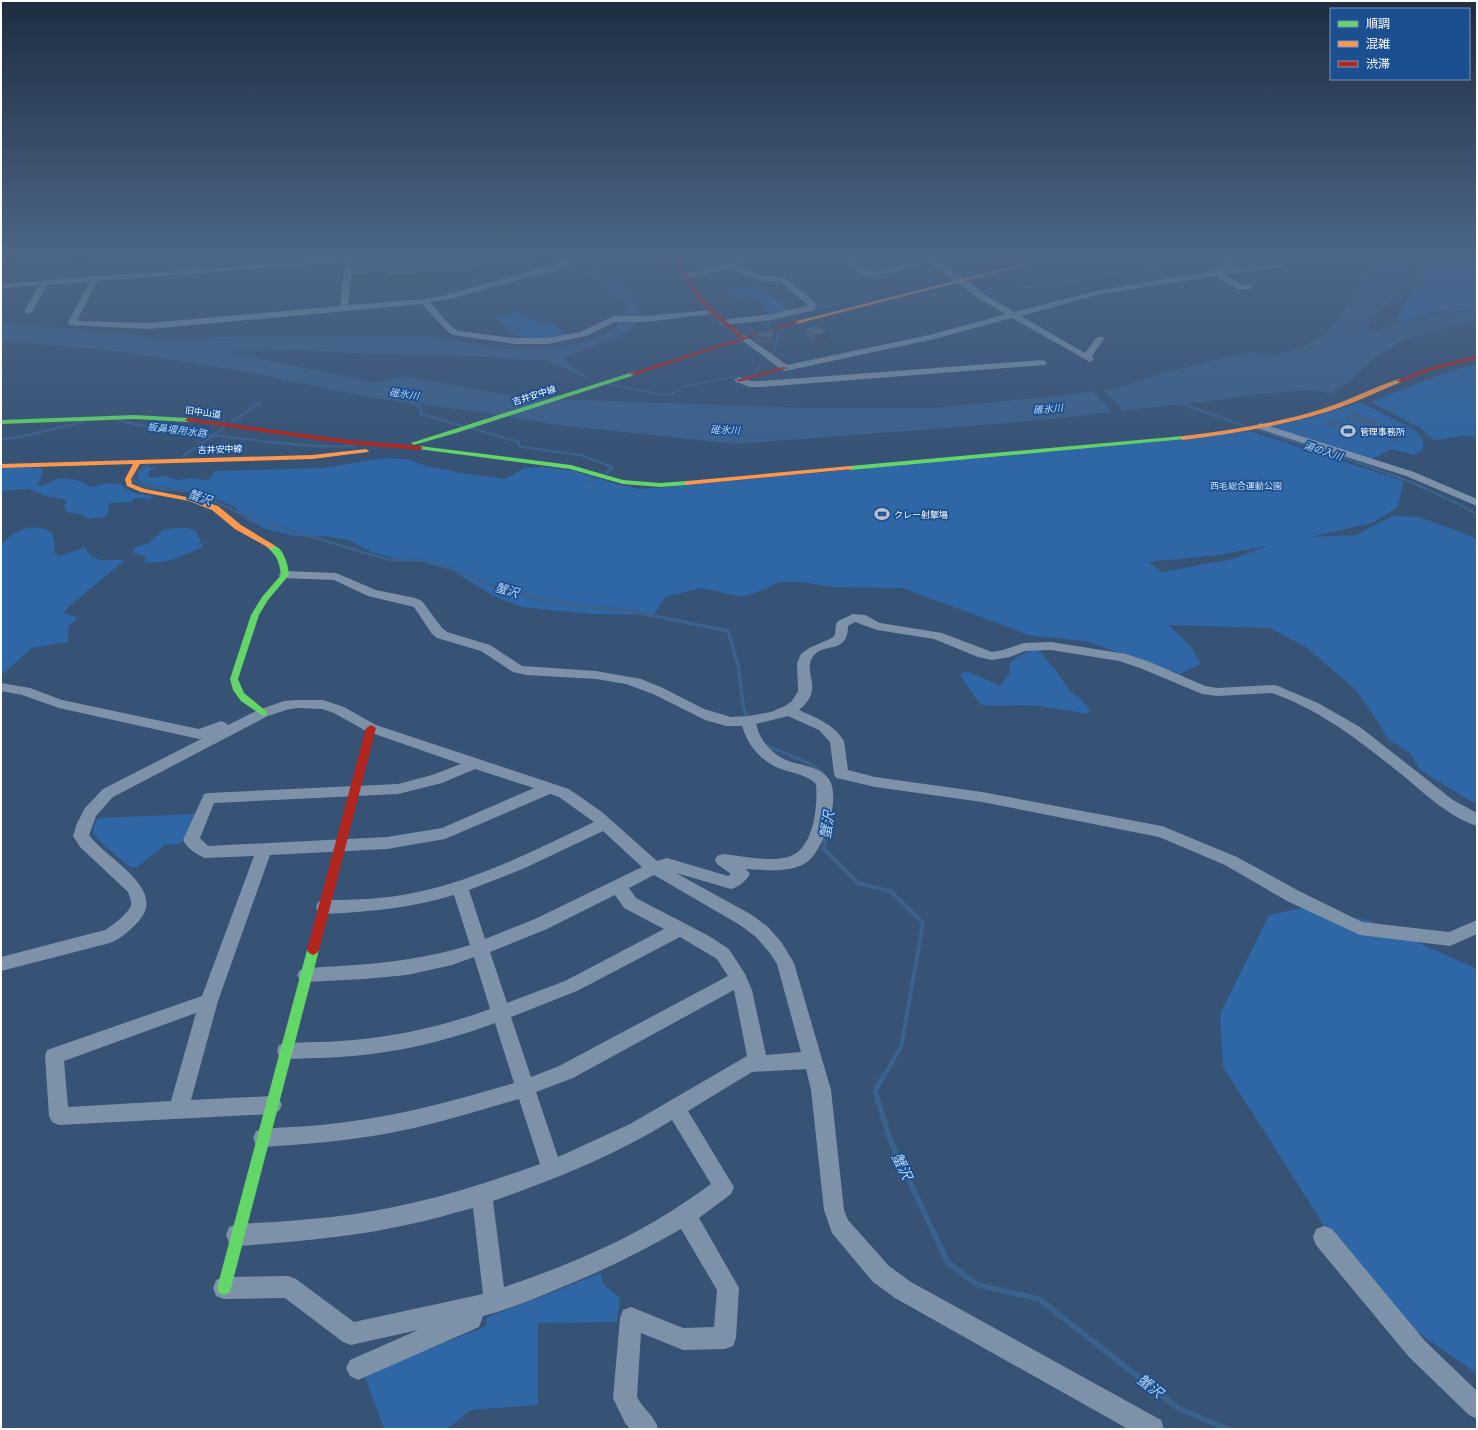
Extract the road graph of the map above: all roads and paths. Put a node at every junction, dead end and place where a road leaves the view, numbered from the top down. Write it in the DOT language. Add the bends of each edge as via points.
graph roads {
  1 [pos="73,323"];
  2 [pos="186,323"];
  3 [pos="445,323"];
  4 [pos="607,323"];
  5 [pos="724,323"];
  6 [pos="795,323"];
  7 [pos="984,323"];
  8 [pos="1027,323"];
  9 [pos="743,338"];
  10 [pos="1100,339"];
  11 [pos="1477,357"];
  12 [pos="1042,363"];
  13 [pos="785,368"];
  14 [pos="739,380"];
  15 [pos="1,422"];
  16 [pos="1254,427"];
  17 [pos="401,446"];
  18 [pos="138,461"];
  19 [pos="1,466"];
  20 [pos="1477,503"];
  21 [pos="285,575"];
  22 [pos="1,687"];
  23 [pos="788,710"];
  24 [pos="261,711"];
  25 [pos="748,721"];
  26 [pos="371,728"];
  27 [pos="474,763"];
  28 [pos="549,788"];
  29 [pos="354,792"];
  30 [pos="1477,820"];
  31 [pos="605,823"];
  32 [pos="340,845"];
  33 [pos="264,848"];
  34 [pos="654,868"];
  35 [pos="618,886"];
  36 [pos="460,888"];
  37 [pos="324,907"];
  38 [pos="1477,927"];
  39 [pos="679,929"];
  40 [pos="480,948"];
  41 [pos="1,964"];
  42 [pos="306,975"];
  43 [pos="739,979"];
  44 [pos="209,1001"];
  45 [pos="501,1013"];
  46 [pos="286,1051"];
  47 [pos="813,1060"];
  48 [pos="758,1063"];
  49 [pos="525,1088"];
  50 [pos="272,1105"];
  51 [pos="676,1109"];
  52 [pos="178,1111"];
  53 [pos="263,1138"];
  54 [pos="552,1170"];
  55 [pos="482,1195"];
  56 [pos="685,1215"];
  57 [pos="238,1236"];
  58 [pos="1324,1237"];
  59 [pos="224,1288"];
  60 [pos="495,1302"];
  61 [pos="473,1306"];
  62 [pos="358,1368"];
  63 [pos="1477,1407"];
  64 [pos="646,1428"];
  65 [pos="1152,1429"];
  1 -- 2 [label="street" via="149,326"];
  3 -- 4 [label="street" via="456,333 515,341 548,341 573,337"];
  5 -- 9 [label="main road"];
  6 -- 9 [label="main road, 吉井安中線"];
  7 -- 13 [label="street"];
  8 -- 10 [label="street" via="1088,358"];
  9 -- 13 [label="street"];
  9 -- 17 [label="main road, 吉井安中線" via="448,434"];
  11 -- 16 [label="main road" via="1410,376 1359,399 1316,414"];
  12 -- 14 [label="street" via="762,384 750,384"];
  13 -- 14 [label="main road"];
  15 -- 17 [label="main road, 旧中山道" via="156,417 348,442"];
  16 -- 17 [label="main road" via="1162,441 660,485 623,482 548,463"];
  16 -- 20 [label="street" via="1410,474"];
  17 -- 18 [label="main road, 吉井安中線" via="319,456"];
  18 -- 19 [label="main road, 吉井安中線"];
  18 -- 21 [label="main road" via="128,479 129,485 142,491 190,499 215,508 275,549 284,564"];
  21 -- 24 [label="main road" via="255,614 234,679 235,689 242,698"];
  21 -- 25 [label="street" via="336,577 372,593 418,604 442,635 490,651 512,667 521,670 563,672 637,683 722,721"];
  22 -- 24 [label="street" via="25,691 59,704 199,734"];
  23 -- 25 [label="street" via="778,715"];
  23 -- 30 [label="street" via="796,705 806,690 805,657 820,647 837,641 842,634 842,624 854,618 861,618 877,626 937,636 992,656 1024,647 1051,646 1088,650 1144,665 1202,690 1217,692 1273,689 1285,693 1355,730 1448,804"];
  23 -- 38 [label="street" via="824,727 837,741 841,774 875,782 982,797 1162,832 1231,861 1293,896 1360,928 1450,939"];
  24 -- 26 [label="street" via="297,704 323,705 339,710"];
  24 -- 41 [label="street" via="108,793 91,810 81,836 135,889 139,900 139,907 127,922 110,936 99,940"];
  25 -- 34 [label="street" via="757,744 766,754 783,764 810,771 823,782 826,797 823,821 817,837 806,854 797,860 784,863 723,860 742,874 731,882 667,864"];
  26 -- 27 [label="street"];
  26 -- 29 [label="main road"];
  27 -- 28 [label="street"];
  27 -- 29 [label="street" via="454,774 428,783 398,789"];
  28 -- 31 [label="street" via="580,802"];
  28 -- 32 [label="street" via="445,833 387,843"];
  29 -- 32 [label="main road"];
  29 -- 33 [label="street" via="209,798 191,840 205,852"];
  31 -- 34 [label="street"];
  31 -- 36 [label="street"];
  32 -- 33 [label="street"];
  32 -- 37 [label="main road"];
  33 -- 44 [label="street"];
  34 -- 35 [label="street"];
  34 -- 47 [label="street" via="746,920 762,932 776,948 785,963"];
  35 -- 39 [label="street" via="630,903"];
  35 -- 40 [label="street" via="537,925"];
  36 -- 37 [label="street" via="400,902"];
  36 -- 40 [label="street"];
  37 -- 42 [label="main road"];
  39 -- 43 [label="street" via="723,954"];
  39 -- 45 [label="street" via="571,986"];
  40 -- 42 [label="street" via="422,965 370,972"];
  40 -- 45 [label="street"];
  42 -- 46 [label="main road"];
  43 -- 48 [label="street"];
  43 -- 49 [label="street" via="586,1062"];
  44 -- 52 [label="street"];
  44 -- 52 [label="street" via="54,1056 59,1116"];
  45 -- 46 [label="street" via="456,1028 380,1044"];
  45 -- 49 [label="street"];
  46 -- 50 [label="main road"];
  47 -- 48 [label="street"];
  47 -- 65 [label="street" via="821,1090 838,1226 881,1274 902,1290"];
  48 -- 51 [label="street" via="749,1064"];
  49 -- 53 [label="street" via="404,1121 322,1134"];
  49 -- 54 [label="street"];
  50 -- 52 [label="street"];
  50 -- 53 [label="main road"];
  51 -- 54 [label="street" via="637,1131"];
  51 -- 56 [label="street" via="724,1187"];
  53 -- 57 [label="main road"];
  54 -- 55 [label="street"];
  55 -- 57 [label="street" via="411,1214 346,1225"];
  55 -- 60 [label="street"];
  56 -- 60 [label="street" via="600,1261"];
  56 -- 64 [label="street" via="728,1288 725,1338 683,1339 631,1318 625,1398 633,1415"];
  57 -- 59 [label="main road"];
  58 -- 63 [label="street" via="1417,1349"];
  59 -- 61 [label="street" via="288,1287 351,1334"];
  60 -- 61 [label="street"];
  61 -- 62 [label="street" via="471,1319"];
}
